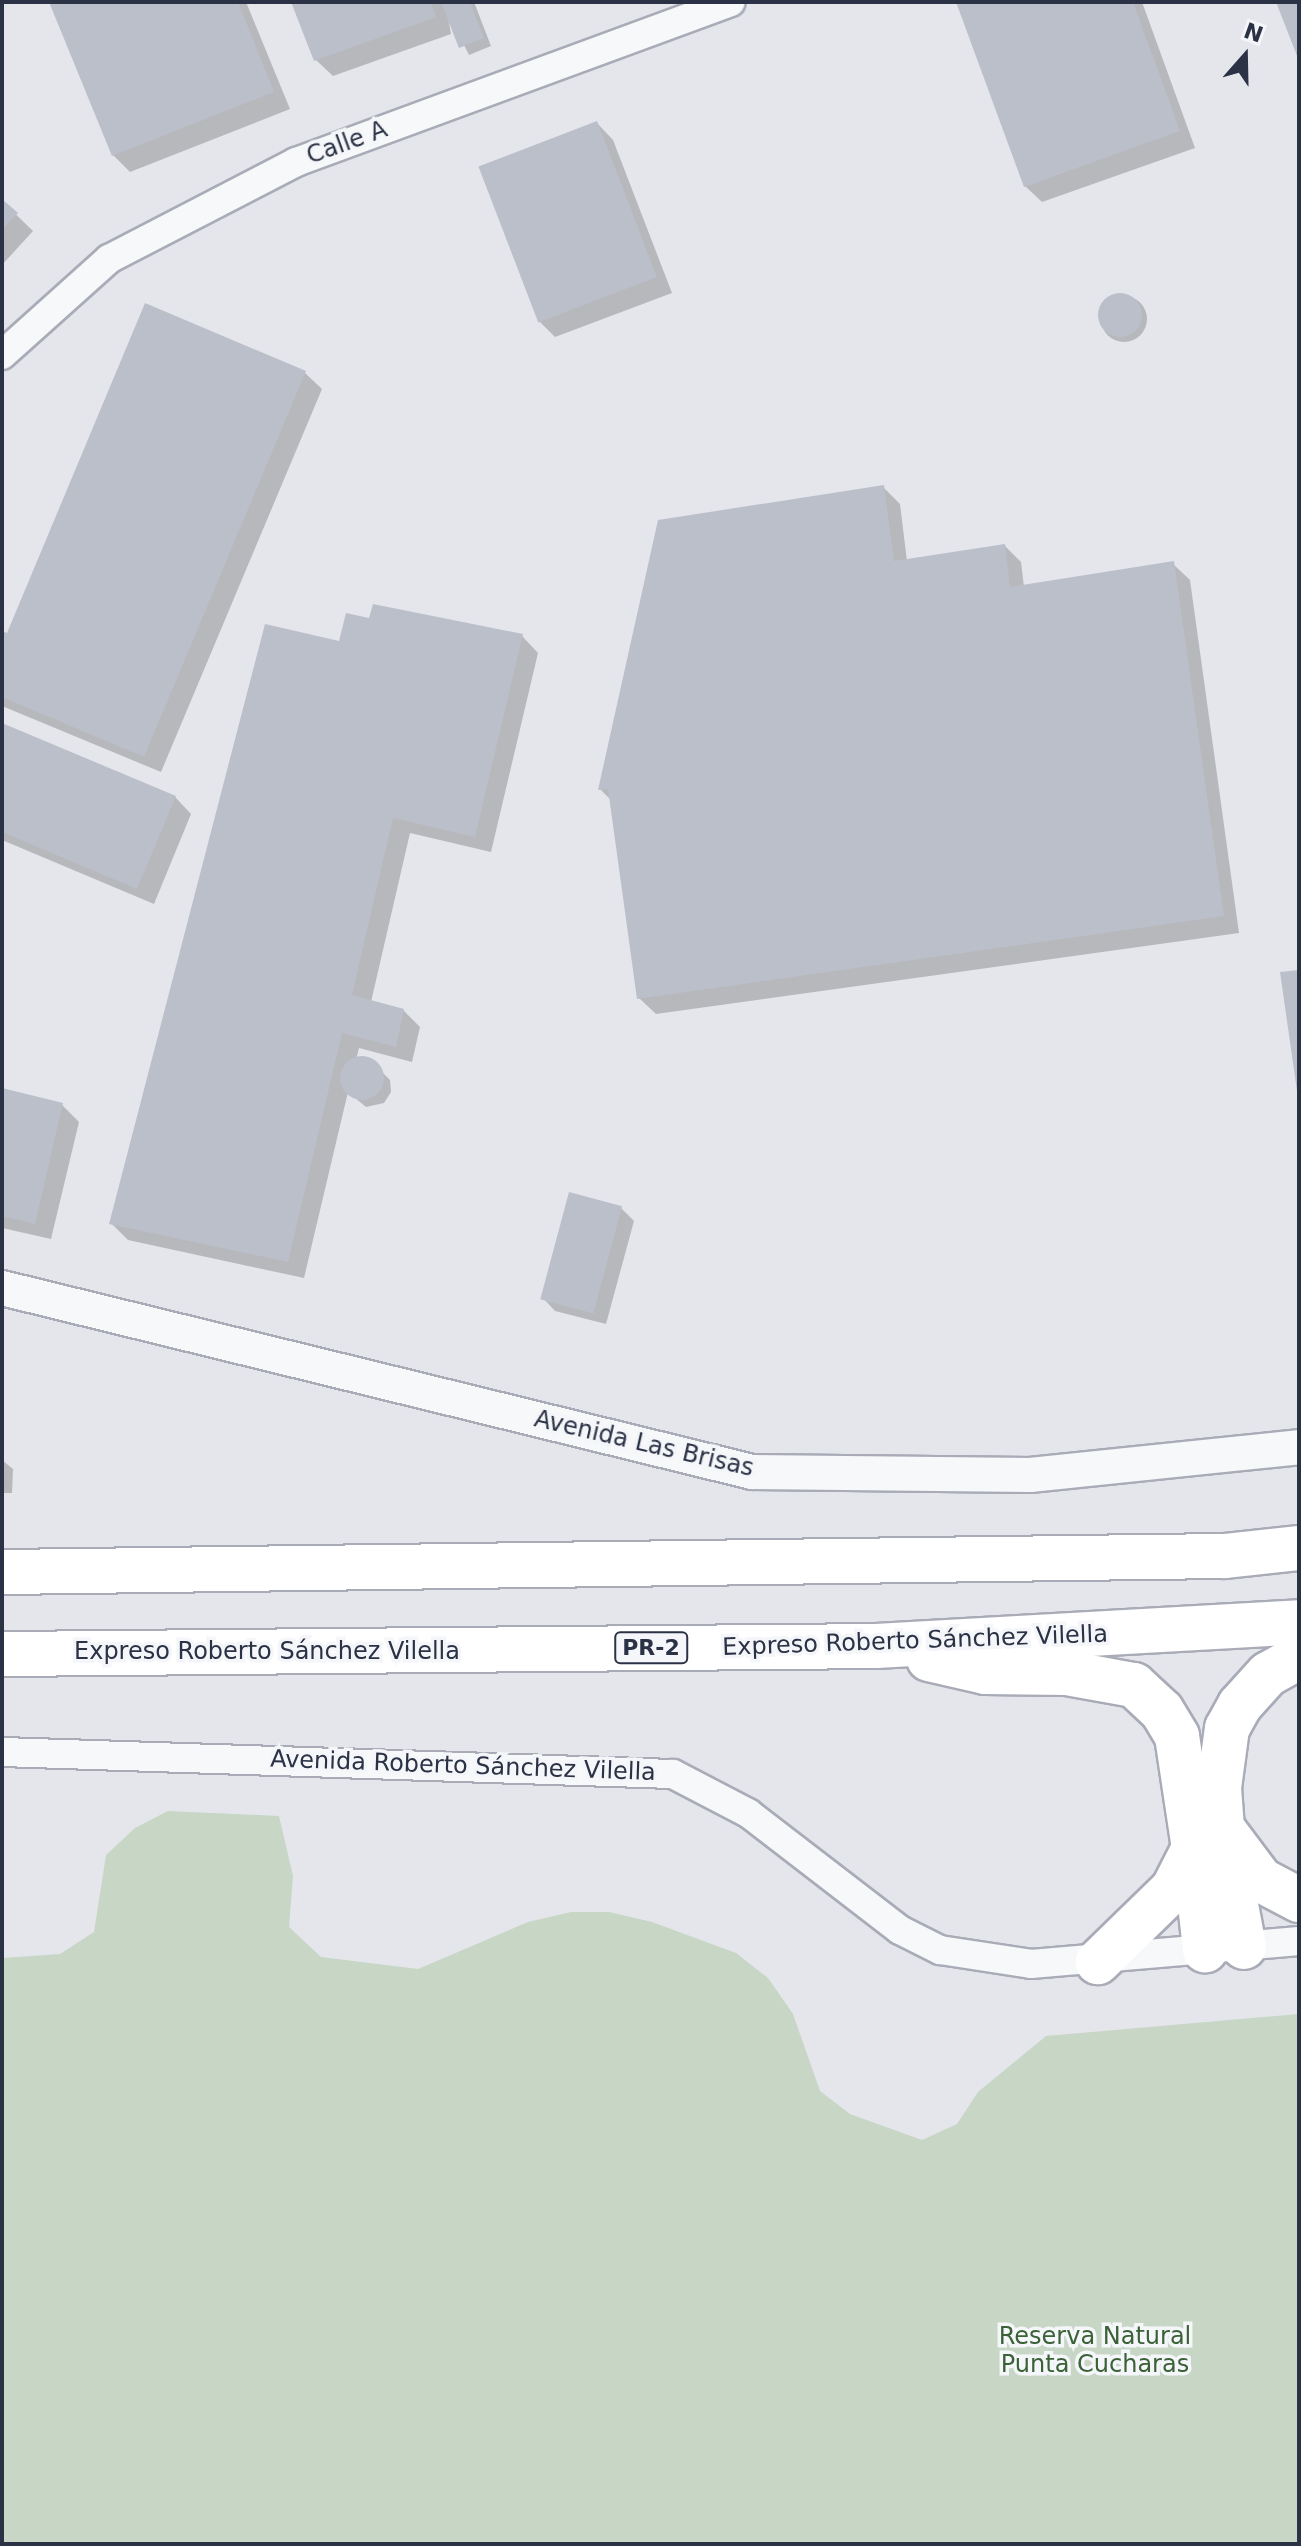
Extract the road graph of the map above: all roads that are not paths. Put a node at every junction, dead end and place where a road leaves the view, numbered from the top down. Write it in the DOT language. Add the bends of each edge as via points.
graph roads {
  1 [pos="731,2"];
  2 [pos="2,355"];
  3 [pos="2,1288"];
  4 [pos="1299,1447"];
  5 [pos="1299,1548"];
  6 [pos="2,1572"];
  7 [pos="1299,1622"];
  8 [pos="876,1646"];
  9 [pos="84,1653"];
  10 [pos="2,1654"];
  11 [pos="1299,1657"];
  12 [pos="2,1671"];
  13 [pos="2,1752"];
  14 [pos="1208,1838"];
  15 [pos="1299,1900"];
  16 [pos="1299,1941"];
  17 [pos="1224,1948"];
  18 [pos="1098,1962"];
  1 -- 2 [label="street, Calle A" via="296,162 109,259"];
  3 -- 4 [label="street, Avenida Las Brisas" via="752,1472 1030,1475"];
  5 -- 6 [label="highway" via="1225,1556"];
  7 -- 8 [label="highway, Expreso Roberto Sánchez Vilella / PR-2"];
  8 -- 9 [label="highway, Expreso Roberto Sánchez Vilella / PR-2"];
  8 -- 14 [label="highway" via="985,1672 1067,1673 1134,1685 1162,1711 1177,1736"];
  9 -- 10 [label="highway, Expreso Roberto Sánchez Vilella / PR-2"];
  9 -- 12 [label="highway"];
  11 -- 14 [label="highway" via="1268,1674 1227,1728"];
  13 -- 18 [label="street, Avenida Roberto Sánchez Vilella" via="673,1774 748,1813 900,1930 940,1950 1031,1964"];
  14 -- 15 [label="highway" via="1261,1880"];
  14 -- 17 [label="highway"];
  14 -- 18 [label="highway" via="1173,1889"];
  16 -- 17 [label="street, Avenida Roberto Sánchez Vilella"];
  17 -- 18 [label="street, Avenida Roberto Sánchez Vilella"];
}
